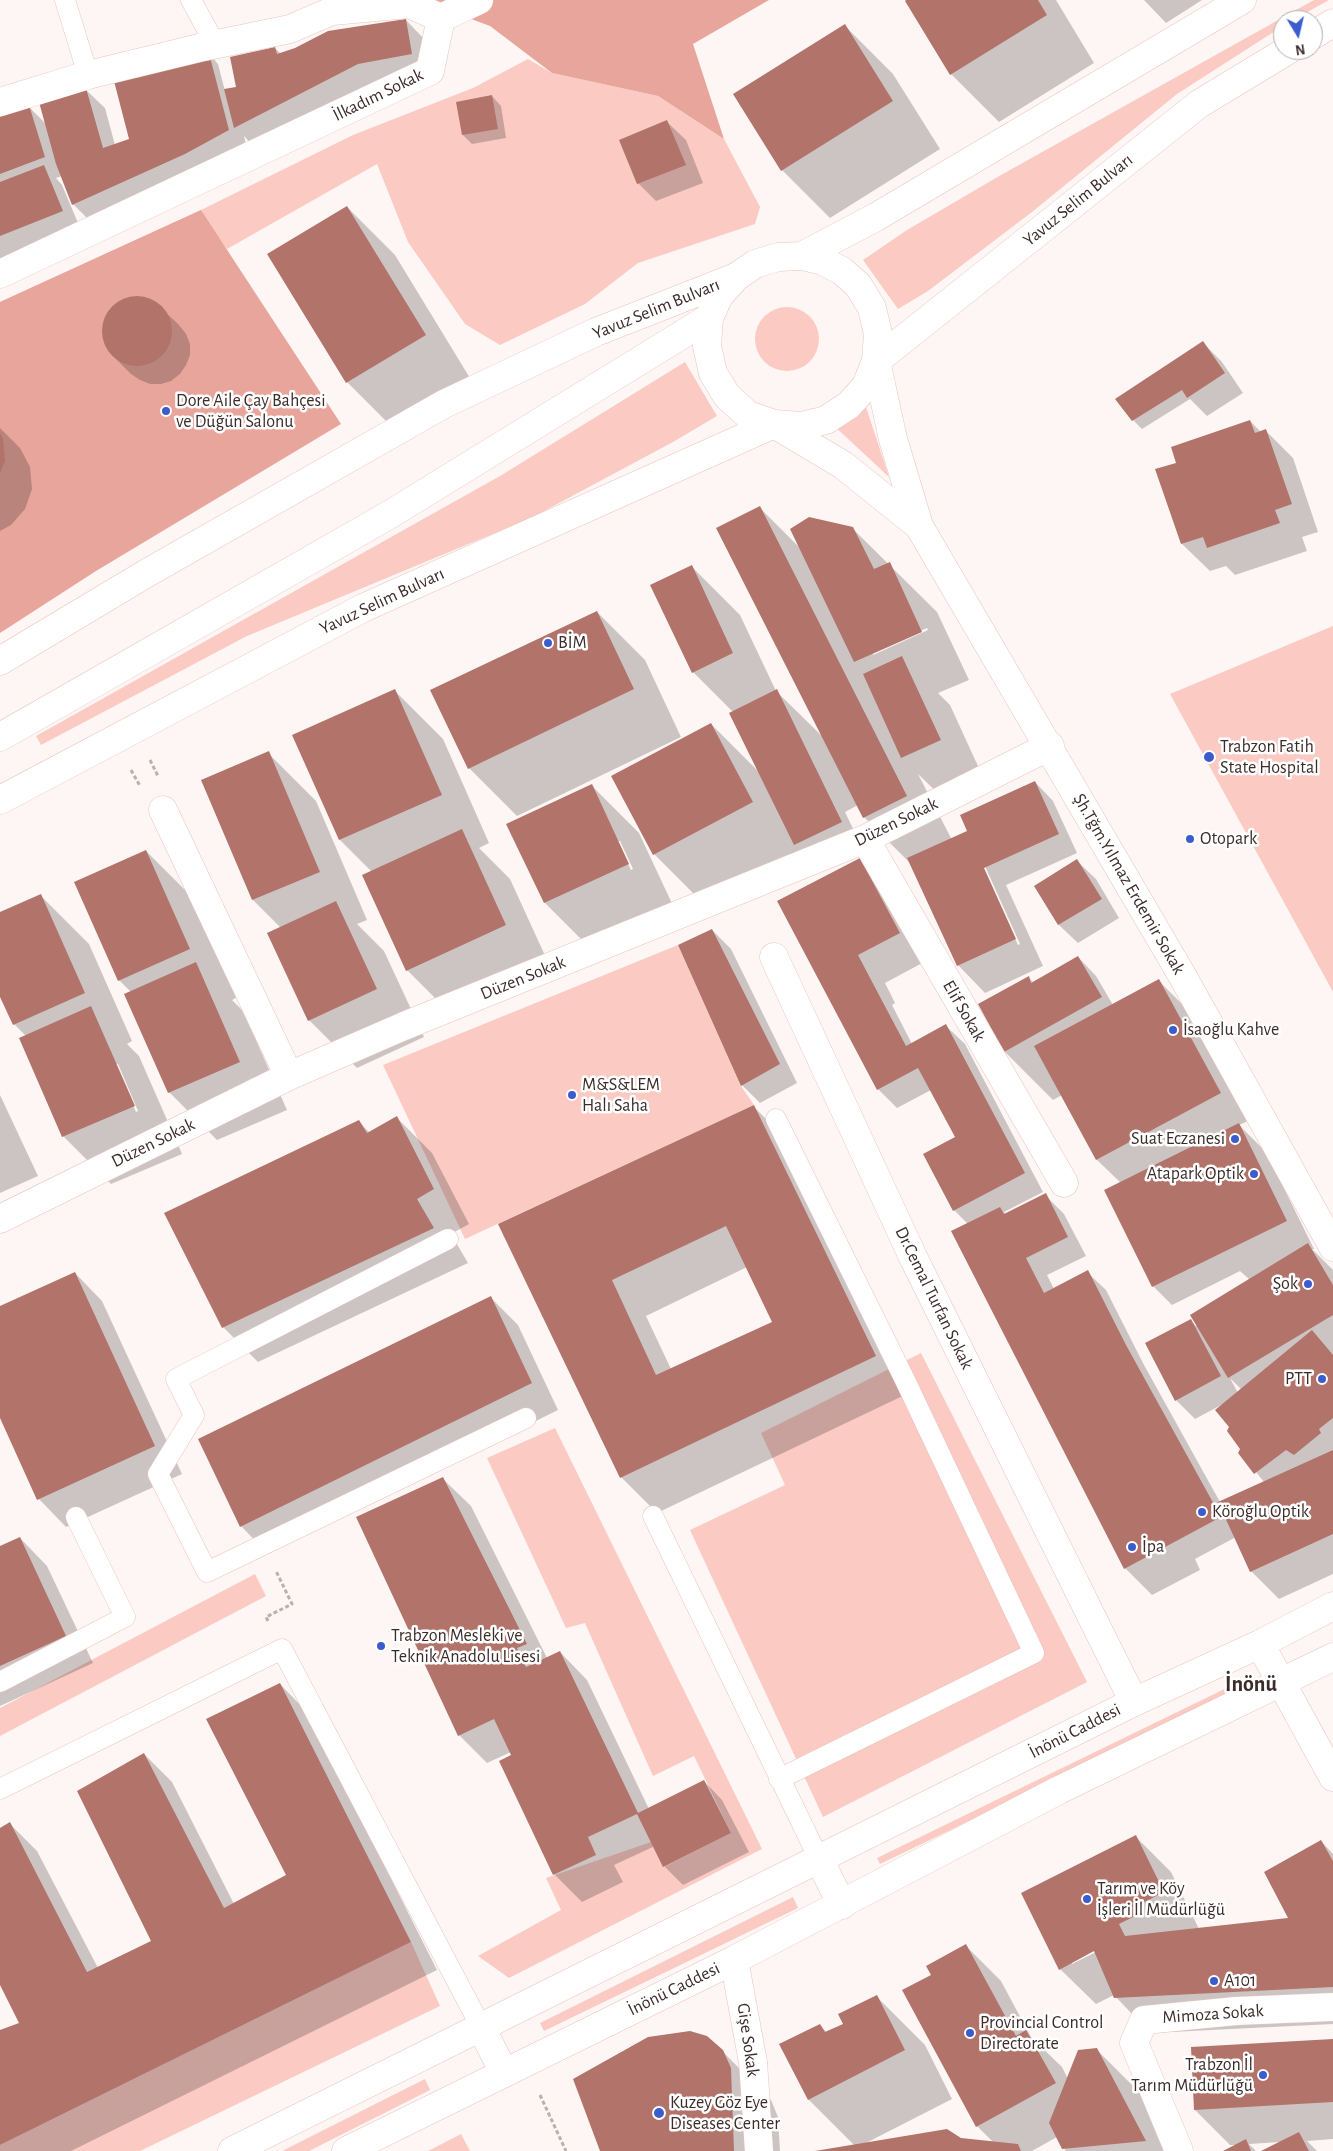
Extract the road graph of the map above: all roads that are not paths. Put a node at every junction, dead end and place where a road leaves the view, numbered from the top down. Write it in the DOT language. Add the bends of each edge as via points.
graph roads {
  1 [pos="65,0"];
  2 [pos="191,0"];
  3 [pos="478,0"];
  4 [pos="1242,0"];
  5 [pos="441,18"];
  6 [pos="216,44"];
  7 [pos="1273,59"];
  8 [pos="88,75"];
  9 [pos="0,102"];
  10 [pos="802,256"];
  11 [pos="0,274"];
  12 [pos="736,277"];
  13 [pos="709,318"];
  14 [pos="876,361"];
  15 [pos="774,424"];
  16 [pos="919,526"];
  17 [pos="0,661"];
  18 [pos="0,737"];
  19 [pos="1050,746"];
  20 [pos="0,800"];
  21 [pos="163,810"];
  22 [pos="865,839"];
  23 [pos="774,957"];
  24 [pos="289,1076"];
  25 [pos="776,1119"];
  26 [pos="1064,1182"];
  27 [pos="0,1219"];
  28 [pos="448,1239"];
  29 [pos="1333,1246"];
  30 [pos="526,1418"];
  31 [pos="653,1516"];
  32 [pos="76,1518"];
  33 [pos="1333,1606"];
  34 [pos="1260,1644"];
  35 [pos="1333,1657"];
  36 [pos="0,1682"];
  37 [pos="1281,1684"];
  38 [pos="1134,1702"];
  39 [pos="1333,1777"];
  40 [pos="779,1780"];
  41 [pos="0,1789"];
  42 [pos="819,1859"];
  43 [pos="842,1904"];
  44 [pos="734,1960"];
  45 [pos="1333,2007"];
  46 [pos="481,2027"];
  47 [pos="504,2072"];
  48 [pos="232,2151"];
  49 [pos="346,2151"];
  50 [pos="759,2151"];
  51 [pos="1179,2151"];
  1 -- 8 [label="lane"];
  2 -- 6 [label="lane"];
  3 -- 5 [label="street"];
  4 -- 10 [label="street, Yavuz Selim Bulvarı" via="876,217"];
  5 -- 6 [label="street" via="409,4 332,10 290,29"];
  5 -- 11 [label="street, İlkadım Sokak" via="430,71"];
  6 -- 8 [label="street"];
  7 -- 14 [label="street, Yavuz Selim Bulvarı" via="1199,104"];
  8 -- 9 [label="street"];
  10 -- 12 [label="street, Yavuz Selim Bulvarı" via="778,257 755,264"];
  10 -- 14 [label="street, Yavuz Selim Bulvarı" via="829,264 858,286 872,308 878,334"];
  12 -- 13 [label="street, Yavuz Selim Bulvarı" via="719,296"];
  12 -- 17 [label="street, Yavuz Selim Bulvarı" via="596,332 444,404 147,573"];
  13 -- 15 [label="street, Yavuz Selim Bulvarı" via="707,346 712,373 727,396 748,415"];
  13 -- 18 [label="street, Yavuz Selim Bulvarı" via="389,515"];
  14 -- 15 [label="street, Yavuz Selim Bulvarı" via="866,386 849,405 826,420 801,426"];
  14 -- 16 [label="street, Şh.Tğm.Yılmaz Erdemir Sokak" via="893,439"];
  15 -- 16 [label="street, Şh.Tğm.Yılmaz Erdemir Sokak" via="843,465"];
  15 -- 20 [label="street, Yavuz Selim Bulvarı" via="363,608"];
  16 -- 19 [label="street, Şh.Tğm.Yılmaz Erdemir Sokak"];
  19 -- 22 [label="street, Düzen Sokak"];
  19 -- 29 [label="street, Şh.Tğm.Yılmaz Erdemir Sokak"];
  21 -- 24 [label="street"];
  22 -- 24 [label="street, Düzen Sokak"];
  22 -- 26 [label="street, Elif Sokak"];
  23 -- 38 [label="street, Dr.Cemal Turfan Sokak" via="913,1257"];
  24 -- 27 [label="street, Düzen Sokak"];
  25 -- 40 [label="lane" via="905,1380 1034,1653"];
  28 -- 30 [label="lane" via="176,1378 194,1415 158,1474 206,1572"];
  31 -- 40 [label="lane"];
  32 -- 36 [label="lane" via="125,1617"];
  33 -- 34 [label="street, İnönü Caddesi"];
  34 -- 37 [label="street"];
  34 -- 38 [label="street, İnönü Caddesi"];
  35 -- 37 [label="street, İnönü Caddesi"];
  37 -- 39 [label="street"];
  37 -- 43 [label="street, İnönü Caddesi" via="1059,1790"];
  38 -- 42 [label="street, İnönü Caddesi"];
  40 -- 42 [label="lane"];
  41 -- 46 [label="lane" via="282,1649"];
  42 -- 43 [label="street"];
  42 -- 46 [label="street, İnönü Caddesi"];
  43 -- 44 [label="street, İnönü Caddesi"];
  44 -- 47 [label="street, İnönü Caddesi"];
  44 -- 50 [label="street, Gişe Sokak" via="753,2062"];
  45 -- 51 [label="street, Mimoza Sokak" via="1236,2011 1144,2020 1134,2043"];
  46 -- 47 [label="street"];
  46 -- 48 [label="street, İnönü Caddesi"];
  47 -- 49 [label="street, İnönü Caddesi"];
}
